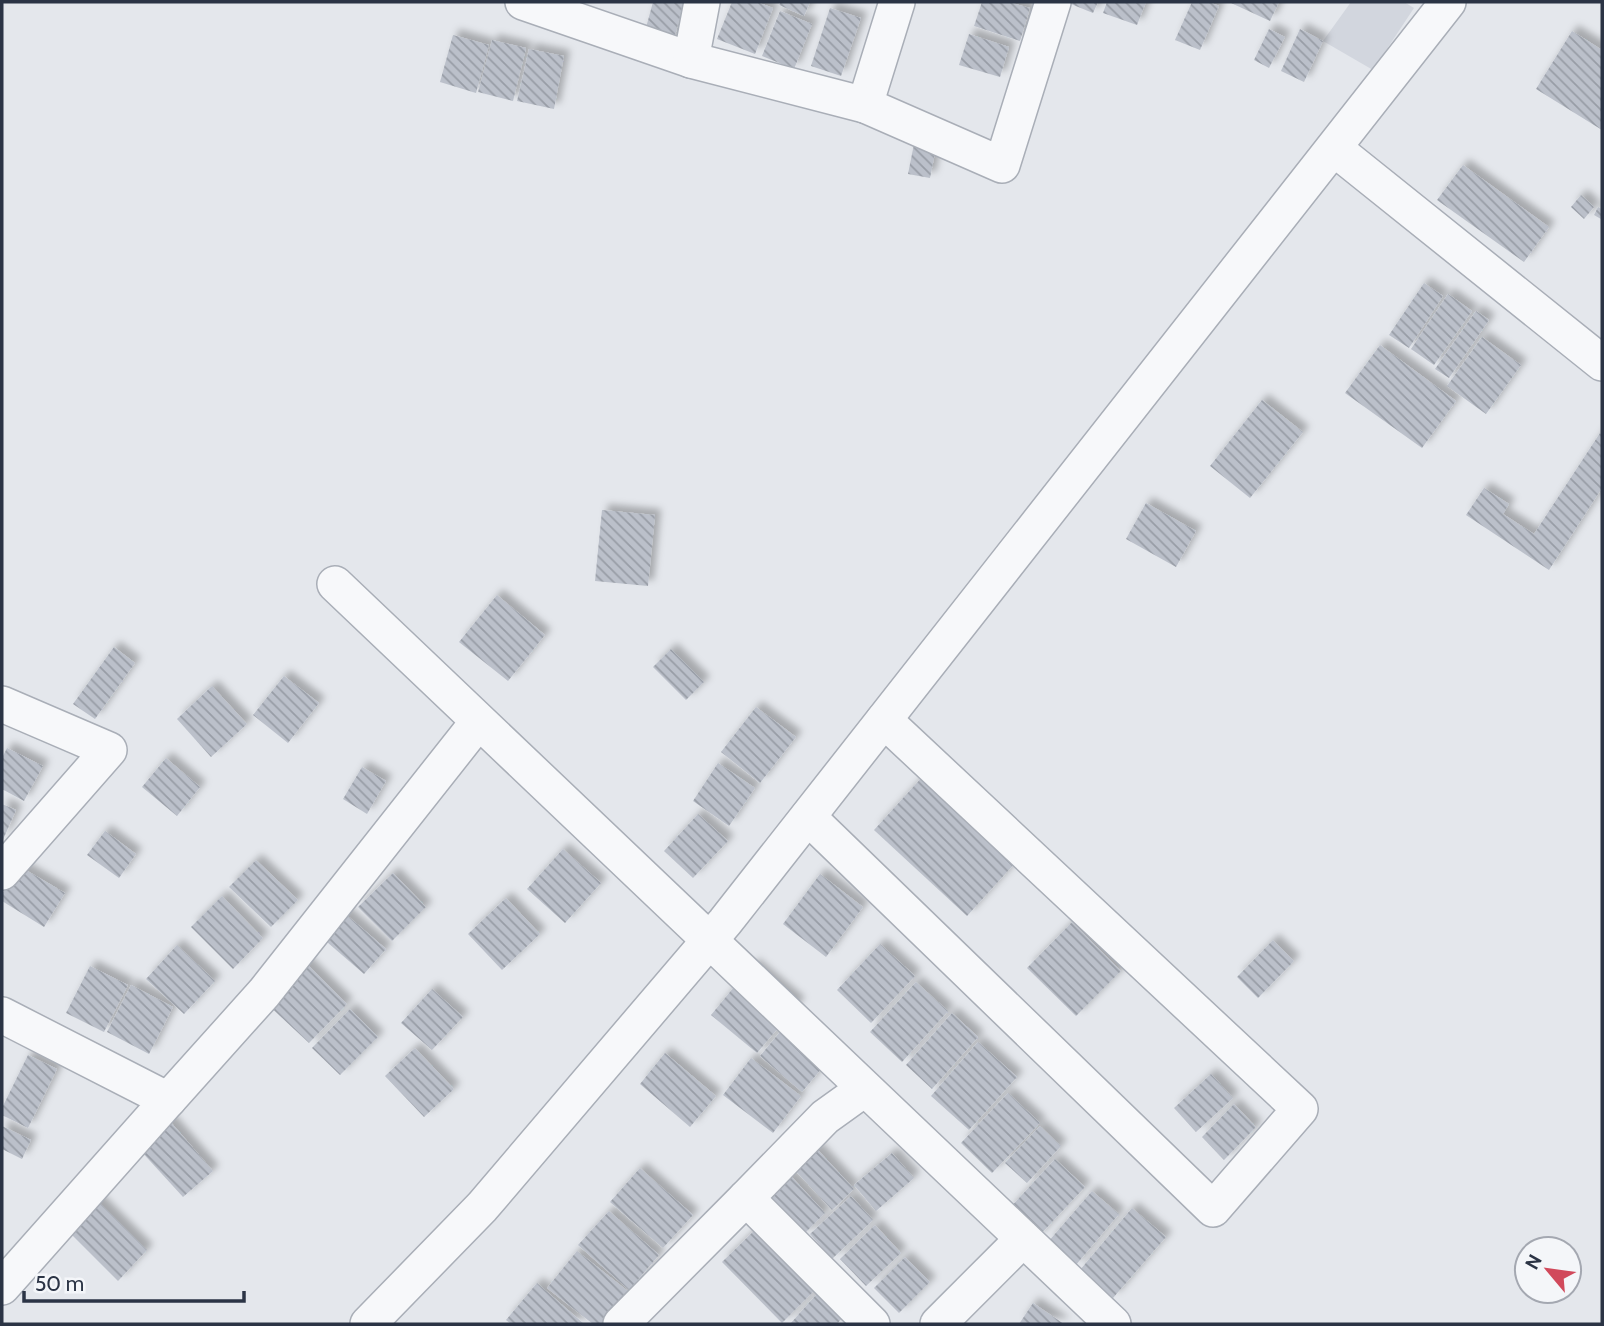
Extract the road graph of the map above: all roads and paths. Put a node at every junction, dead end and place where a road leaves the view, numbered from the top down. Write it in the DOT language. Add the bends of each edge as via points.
graph roads {
  1 [pos="523,2"];
  2 [pos="702,2"];
  3 [pos="897,2"];
  4 [pos="1053,2"];
  5 [pos="1448,2"];
  6 [pos="691,60"];
  7 [pos="865,105"];
  8 [pos="1335,149"];
  9 [pos="1602,363"];
  10 [pos="335,584"];
  11 [pos="2,704"];
  12 [pos="884,720"];
  13 [pos="478,722"];
  14 [pos="808,817"];
  15 [pos="2,872"];
  16 [pos="708,942"];
  17 [pos="2,1014"];
  18 [pos="864,1089"];
  19 [pos="169,1100"];
  20 [pos="746,1198"];
  21 [pos="1023,1239"];
  22 [pos="2,1287"];
  23 [pos="368,1324"];
  24 [pos="621,1324"];
  25 [pos="872,1324"];
  26 [pos="938,1324"];
  27 [pos="1113,1324"];
  1 -- 6 [label="street"];
  2 -- 6 [label="street"];
  3 -- 7 [label="street"];
  4 -- 7 [label="street" via="1002,165"];
  5 -- 8 [label="street"];
  6 -- 7 [label="street"];
  8 -- 9 [label="street"];
  8 -- 12 [label="street"];
  10 -- 13 [label="street"];
  11 -- 15 [label="street" via="109,750"];
  12 -- 14 [label="street"];
  12 -- 14 [label="street" via="1300,1109 1213,1209"];
  13 -- 16 [label="street"];
  13 -- 19 [label="street" via="264,993"];
  14 -- 16 [label="street"];
  16 -- 18 [label="street"];
  16 -- 23 [label="street" via="482,1207"];
  17 -- 19 [label="street"];
  18 -- 20 [label="street" via="825,1117"];
  18 -- 21 [label="street"];
  19 -- 22 [label="street"];
  20 -- 24 [label="street"];
  20 -- 25 [label="street"];
  21 -- 26 [label="street"];
  21 -- 27 [label="street"];
}
